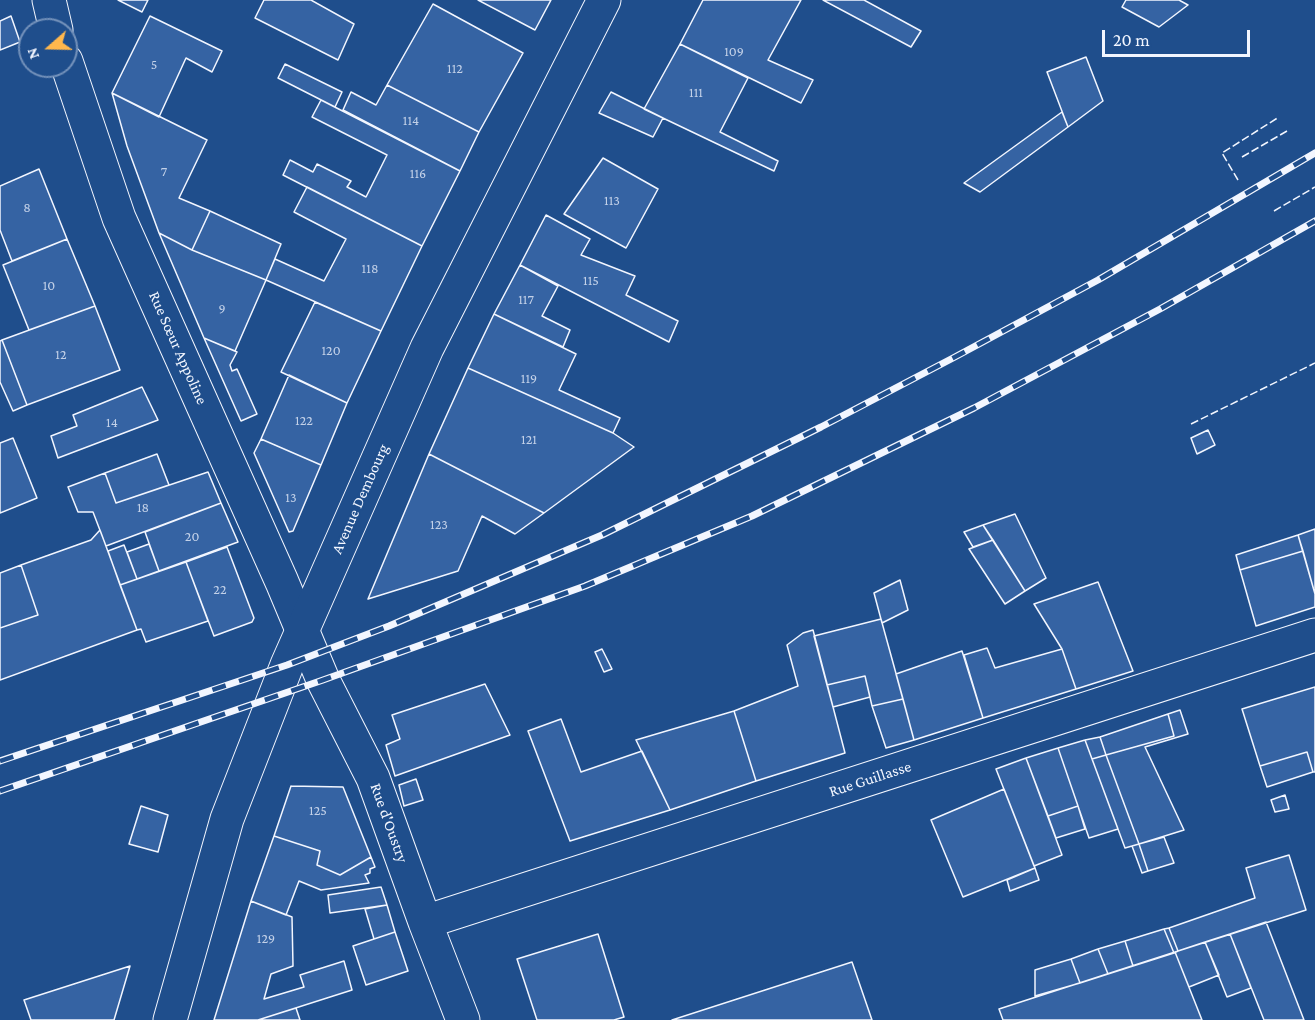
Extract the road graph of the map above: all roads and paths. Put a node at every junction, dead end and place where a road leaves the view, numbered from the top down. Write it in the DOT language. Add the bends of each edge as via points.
graph roads {
  1 [pos="49,0"];
  2 [pos="604,0"];
  3 [pos="53,18"];
  4 [pos="72,78"];
  5 [pos="302,632"];
  6 [pos="1315,636"];
  7 [pos="425,922"];
  8 [pos="170,1020"];
  9 [pos="464,1020"];
  1 -- 3 [label="street"];
  2 -- 5 [label="street, Avenue Dembourg" via="427,348"];
  4 -- 5 [label="street, Rue Sœur Appoline" via="119,218"];
  5 -- 7 [label="street, Rue d'Oustry" via="372,778"];
  5 -- 8 [label="street, Avenue Dembourg" via="227,819"];
  6 -- 7 [label="street, Rue Guillasse"];
  7 -- 9 [label="street, Rue d'Oustry"];
}
